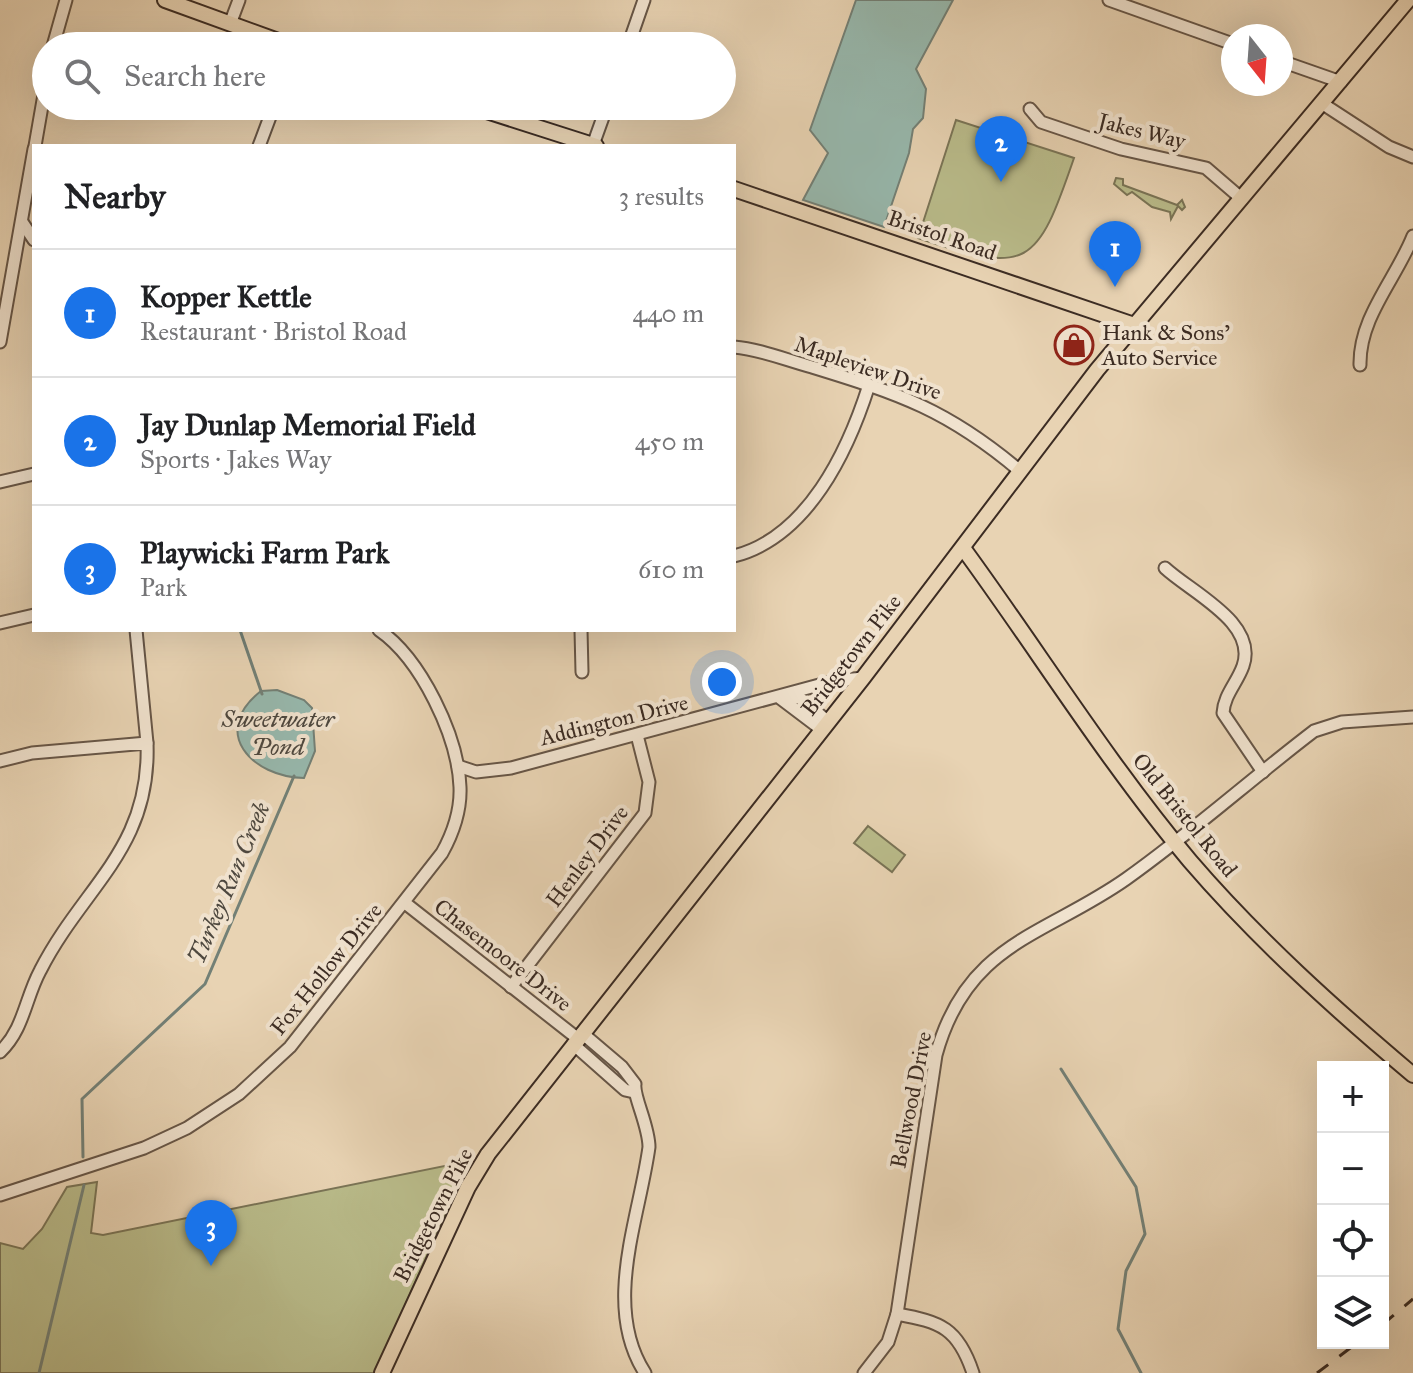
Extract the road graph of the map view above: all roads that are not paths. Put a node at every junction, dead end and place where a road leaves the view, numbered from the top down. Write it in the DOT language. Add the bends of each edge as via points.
graph roads {
  1 [pos="66,0"];
  2 [pos="165,0"];
  3 [pos="239,0"];
  4 [pos="644,0"];
  5 [pos="1109,0"];
  6 [pos="1408,0"];
  7 [pos="230,24"];
  8 [pos="57,32"];
  9 [pos="253,32"];
  10 [pos="633,32"];
  11 [pos="1221,40"];
  12 [pos="1293,65"];
  13 [pos="1341,82"];
  14 [pos="1323,104"];
  15 [pos="1030,109"];
  16 [pos="39,120"];
  17 [pos="269,120"];
  18 [pos="514,120"];
  19 [pos="603,120"];
  20 [pos="35,144"];
  21 [pos="260,144"];
  22 [pos="589,144"];
  23 [pos="596,144"];
  24 [pos="1413,157"];
  25 [pos="32,160"];
  26 [pos="736,190"];
  27 [pos="1242,199"];
  28 [pos="22,222"];
  29 [pos="1413,236"];
  30 [pos="32,237"];
  31 [pos="1134,325"];
  32 [pos="0,342"];
  33 [pos="736,348"];
  34 [pos="1360,365"];
  35 [pos="869,385"];
  36 [pos="1020,471"];
  37 [pos="32,474"];
  38 [pos="0,482"];
  39 [pos="963,548"];
  40 [pos="736,555"];
  41 [pos="1165,568"];
  42 [pos="32,615"];
  43 [pos="0,623"];
  44 [pos="136,632"];
  45 [pos="381,632"];
  46 [pos="581,632"];
  47 [pos="582,672"];
  48 [pos="863,678"];
  49 [pos="779,697"];
  50 [pos="1413,717"];
  51 [pos="824,725"];
  52 [pos="637,735"];
  53 [pos="147,743"];
  54 [pos="0,761"];
  55 [pos="458,766"];
  56 [pos="1263,772"];
  57 [pos="1175,841"];
  58 [pos="405,903"];
  59 [pos="511,987"];
  60 [pos="577,1039"];
  61 [pos="0,1052"];
  62 [pos="1413,1075"];
  63 [pos="0,1195"];
  64 [pos="897,1314"];
  65 [pos="382,1373"];
  66 [pos="645,1373"];
  67 [pos="864,1373"];
  68 [pos="973,1373"];
  1 -- 8 [label="street"];
  2 -- 7 [label="main road"];
  3 -- 7 [label="street"];
  4 -- 10 [label="street"];
  5 -- 11 [label="street"];
  6 -- 13 [label="main road, Bridgetown Pike"];
  7 -- 9 [label="main road"];
  12 -- 13 [label="street"];
  13 -- 14 [label="main road, Bridgetown Pike"];
  14 -- 24 [label="street"];
  14 -- 27 [label="main road, Bridgetown Pike"];
  15 -- 27 [label="street, Jakes Way" via="1041,122 1121,149 1206,168"];
  16 -- 20 [label="street"];
  17 -- 21 [label="street"];
  18 -- 22 [label="main road"];
  19 -- 23 [label="street"];
  25 -- 28 [label="street"];
  26 -- 31 [label="main road, Bristol Road"];
  27 -- 31 [label="main road, Bridgetown Pike"];
  28 -- 30 [label="street"];
  28 -- 32 [label="street"];
  29 -- 34 [label="street" via="1364,330"];
  31 -- 36 [label="main road, Bridgetown Pike"];
  33 -- 35 [label="street, Mapleview Drive"];
  35 -- 36 [label="street, Mapleview Drive" via="933,409"];
  35 -- 40 [label="street" via="843,452 794,520 767,542"];
  36 -- 39 [label="main road, Bridgetown Pike"];
  37 -- 38 [label="street"];
  39 -- 48 [label="main road, Bridgetown Pike"];
  39 -- 57 [label="main road, Old Bristol Road"];
  41 -- 56 [label="street" via="1233,623 1244,640 1243,666 1223,713"];
  42 -- 43 [label="street"];
  44 -- 53 [label="street"];
  45 -- 55 [label="street, Fox Hollow Drive" via="422,677"];
  46 -- 47 [label="street"];
  48 -- 49 [label="street, Addington Drive"];
  48 -- 51 [label="main road, Bridgetown Pike"];
  49 -- 51 [label="street" via="800,698"];
  49 -- 52 [label="street, Addington Drive"];
  50 -- 56 [label="street, Bellwood Drive" via="1323,727"];
  51 -- 60 [label="main road, Bridgetown Pike"];
  52 -- 55 [label="street, Addington Drive" via="511,768 476,772"];
  52 -- 59 [label="street, Henley Drive" via="649,782 645,813"];
  53 -- 54 [label="street" via="32,753"];
  53 -- 61 [label="street" via="145,784 130,835 50,953 16,1034"];
  55 -- 58 [label="street, Fox Hollow Drive" via="460,799 449,841"];
  56 -- 57 [label="street, Bellwood Drive"];
  57 -- 62 [label="main road, Old Bristol Road" via="1259,935"];
  57 -- 64 [label="street, Bellwood Drive" via="1114,887 1009,945 955,1007 936,1055"];
  58 -- 59 [label="street, Chasemoore Drive"];
  58 -- 63 [label="street, Fox Hollow Drive" via="290,1047 221,1108 144,1148"];
  59 -- 60 [label="street, Chasemoore Drive"];
  60 -- 65 [label="main road, Bridgetown Pike" via="468,1187"];
  60 -- 66 [label="street" via="627,1071 647,1122 649,1147 623,1306 632,1347"];
  64 -- 67 [label="street, Bellwood Drive" via="888,1342"];
  64 -- 68 [label="street" via="943,1326 959,1339"];
}
